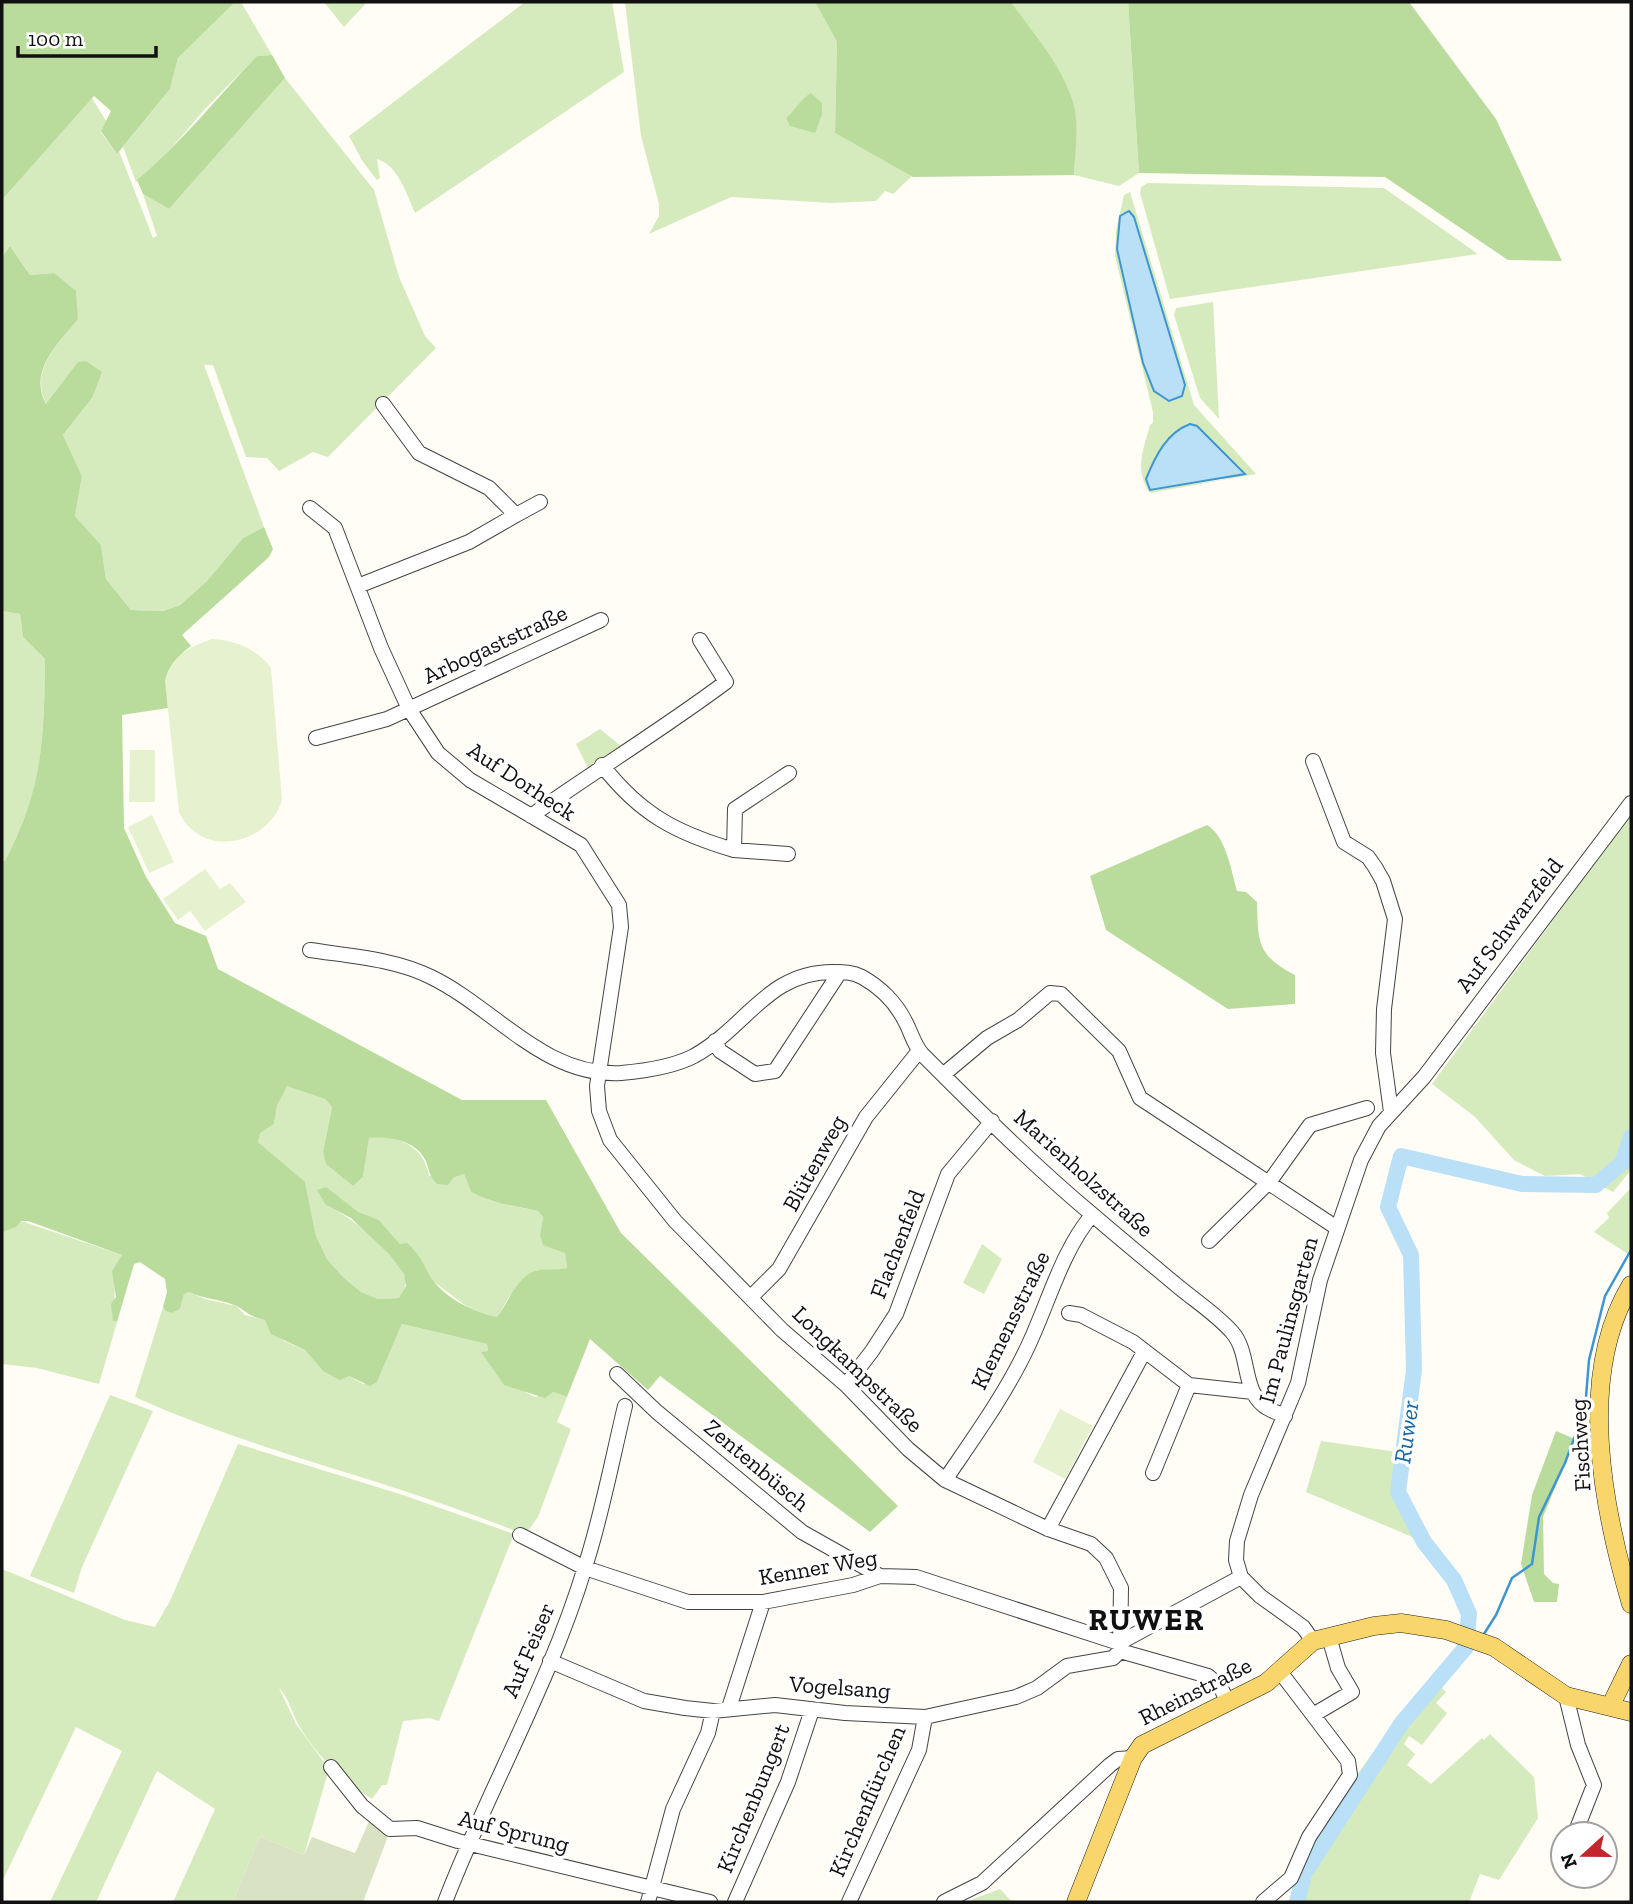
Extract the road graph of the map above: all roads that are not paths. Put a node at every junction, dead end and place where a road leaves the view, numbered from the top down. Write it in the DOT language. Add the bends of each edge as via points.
graph roads {
  1 [pos="383,404"];
  2 [pos="540,502"];
  3 [pos="310,508"];
  4 [pos="516,515"];
  5 [pos="358,586"];
  6 [pos="601,620"];
  7 [pos="700,640"];
  8 [pos="409,709"];
  9 [pos="316,738"];
  10 [pos="1313,761"];
  11 [pos="602,765"];
  12 [pos="789,772"];
  13 [pos="1631,803"];
  14 [pos="531,816"];
  15 [pos="734,850"];
  16 [pos="788,854"];
  17 [pos="310,950"];
  18 [pos="840,972"];
  19 [pos="716,1041"];
  20 [pos="919,1051"];
  21 [pos="599,1072"];
  22 [pos="944,1074"];
  23 [pos="1424,1077"];
  24 [pos="1367,1108"];
  25 [pos="1391,1112"];
  26 [pos="992,1121"];
  27 [pos="1270,1181"];
  28 [pos="1092,1215"];
  29 [pos="1337,1228"];
  30 [pos="1209,1241"];
  31 [pos="1631,1285"];
  32 [pos="751,1297"];
  33 [pos="1069,1313"];
  34 [pos="1144,1352"];
  35 [pos="617,1374"];
  36 [pos="846,1385"];
  37 [pos="1189,1385"];
  38 [pos="1253,1392"];
  39 [pos="625,1406"];
  40 [pos="1285,1416"];
  41 [pos="1153,1473"];
  42 [pos="945,1480"];
  43 [pos="1048,1529"];
  44 [pos="520,1535"];
  45 [pos="585,1568"];
  46 [pos="880,1576"];
  47 [pos="1241,1577"];
  48 [pos="763,1602"];
  49 [pos="1631,1604"];
  50 [pos="1321,1639"];
  51 [pos="1119,1647"];
  52 [pos="550,1661"];
  53 [pos="1631,1664"];
  54 [pos="1280,1673"];
  55 [pos="1566,1696"];
  56 [pos="1227,1703"];
  57 [pos="1611,1705"];
  58 [pos="729,1707"];
  59 [pos="812,1710"];
  60 [pos="713,1711"];
  61 [pos="1631,1712"];
  62 [pos="1313,1715"];
  63 [pos="925,1717"];
  64 [pos="1133,1758"];
  65 [pos="331,1767"];
  66 [pos="1580,1820"];
  67 [pos="468,1842"];
  68 [pos="649,1895"];
  69 [pos="445,1902"];
  70 [pos="710,1902"];
  71 [pos="735,1902"];
  72 [pos="849,1902"];
  73 [pos="944,1902"];
  74 [pos="1076,1902"];
  75 [pos="1263,1902"];
  1 -- 4 [label="street" via="419,453 489,488"];
  2 -- 4 [label="street"];
  3 -- 5 [label="street, Auf Dorheck" via="335,528"];
  4 -- 5 [label="street" via="469,542"];
  5 -- 8 [label="street, Auf Dorheck"];
  6 -- 8 [label="street, Arbogaststraße"];
  7 -- 11 [label="street" via="726,682 655,734"];
  8 -- 9 [label="street, Arbogaststraße"];
  8 -- 14 [label="street, Auf Dorheck" via="446,760"];
  10 -- 25 [label="street" via="1344,842 1375,867 1395,919 1383,1053"];
  11 -- 14 [label="street"];
  11 -- 15 [label="street" via="622,791 664,824"];
  12 -- 15 [label="street" via="735,809"];
  13 -- 23 [label="street, Auf Schwarzfeld"];
  14 -- 21 [label="street, Auf Dorheck" via="581,845 619,905 621,927"];
  15 -- 16 [label="street"];
  17 -- 21 [label="street, Marienholzstraße" via="378,960 427,975 459,992 537,1050 561,1063"];
  18 -- 19 [label="street, Marienholzstraße" via="810,972 791,978"];
  18 -- 19 [label="street" via="775,1071 755,1074 720,1051"];
  18 -- 20 [label="street, Marienholzstraße" via="859,976 879,988 903,1017"];
  19 -- 21 [label="street, Marienholzstraße" via="667,1066"];
  20 -- 22 [label="street, Marienholzstraße"];
  20 -- 32 [label="street, Blütenweg" via="866,1117 779,1269"];
  21 -- 32 [label="street, Longkampstraße" via="597,1098 610,1140 675,1221"];
  22 -- 26 [label="street, Marienholzstraße"];
  22 -- 27 [label="street" via="1050,993 1061,994 1119,1051 1140,1098"];
  23 -- 25 [label="street, Im Paulinsgarten"];
  24 -- 27 [label="street" via="1310,1125"];
  25 -- 29 [label="street, Im Paulinsgarten" via="1364,1150"];
  26 -- 28 [label="street, Marienholzstraße"];
  26 -- 36 [label="street, Flachenfeld" via="948,1174 895,1314"];
  27 -- 29 [label="street"];
  27 -- 30 [label="street"];
  28 -- 38 [label="street, Marienholzstraße" via="1235,1335"];
  28 -- 42 [label="street, Klemensstraße" via="1075,1235 1048,1304 1006,1389"];
  29 -- 40 [label="street, Im Paulinsgarten" via="1320,1280 1298,1383"];
  31 -- 49 [label="main road, Fischweg" via="1620,1304 1604,1356 1600,1446 1613,1543"];
  32 -- 36 [label="street, Longkampstraße"];
  33 -- 34 [label="street" via="1112,1331"];
  34 -- 37 [label="street"];
  34 -- 43 [label="street"];
  35 -- 46 [label="street, Zentenbüsch" via="802,1532"];
  36 -- 42 [label="street, Longkampstraße"];
  37 -- 38 [label="street"];
  37 -- 41 [label="street"];
  38 -- 40 [label="street" via="1263,1405"];
  39 -- 45 [label="street, Auf Feiser"];
  40 -- 47 [label="street, Im Paulinsgarten" via="1239,1530 1236,1560"];
  42 -- 43 [label="street, Longkampstraße"];
  43 -- 51 [label="street, Longkampstraße" via="1091,1544 1113,1568 1121,1588"];
  44 -- 45 [label="street, Kenner Weg"];
  45 -- 48 [label="street, Kenner Weg" via="688,1602"];
  45 -- 52 [label="street, Auf Feiser"];
  46 -- 48 [label="street, Kenner Weg"];
  46 -- 51 [label="street, Kenner Weg" via="916,1577"];
  47 -- 50 [label="street"];
  47 -- 51 [label="street, Vogelsang"];
  48 -- 58 [label="street"];
  50 -- 54 [label="main road, Rheinstraße"];
  50 -- 55 [label="main road" via="1401,1623 1446,1630 1494,1647"];
  50 -- 62 [label="street" via="1352,1692"];
  51 -- 56 [label="street, Kenner Weg" via="1208,1676 1221,1688"];
  51 -- 63 [label="street, Vogelsang" via="1113,1658 1067,1666 1016,1698"];
  52 -- 60 [label="street, Vogelsang" via="644,1701"];
  52 -- 67 [label="street, Auf Feiser"];
  53 -- 57 [label="main road"];
  54 -- 56 [label="main road, Rheinstraße"];
  54 -- 62 [label="street"];
  55 -- 57 [label="main road"];
  55 -- 66 [label="street" via="1594,1785"];
  56 -- 64 [label="main road, Rheinstraße" via="1149,1740"];
  57 -- 61 [label="main road"];
  58 -- 59 [label="street, Vogelsang" via="775,1705"];
  58 -- 60 [label="street, Vogelsang"];
  59 -- 63 [label="street, Vogelsang"];
  59 -- 71 [label="street, Kirchenbungert" via="788,1782"];
  60 -- 68 [label="street" via="708,1733 673,1809"];
  62 -- 75 [label="street" via="1348,1761 1350,1775 1309,1837 1292,1878"];
  63 -- 72 [label="street, Kirchenflürchen" via="919,1750"];
  64 -- 73 [label="street" via="1110,1765 982,1883"];
  64 -- 74 [label="main road, Rheinstraße"];
  65 -- 67 [label="street, Auf Sprung" via="362,1807 390,1829 417,1828"];
  67 -- 68 [label="street, Auf Sprung"];
  67 -- 69 [label="street, Auf Feiser"];
  68 -- 70 [label="street, Auf Sprung"];
}
